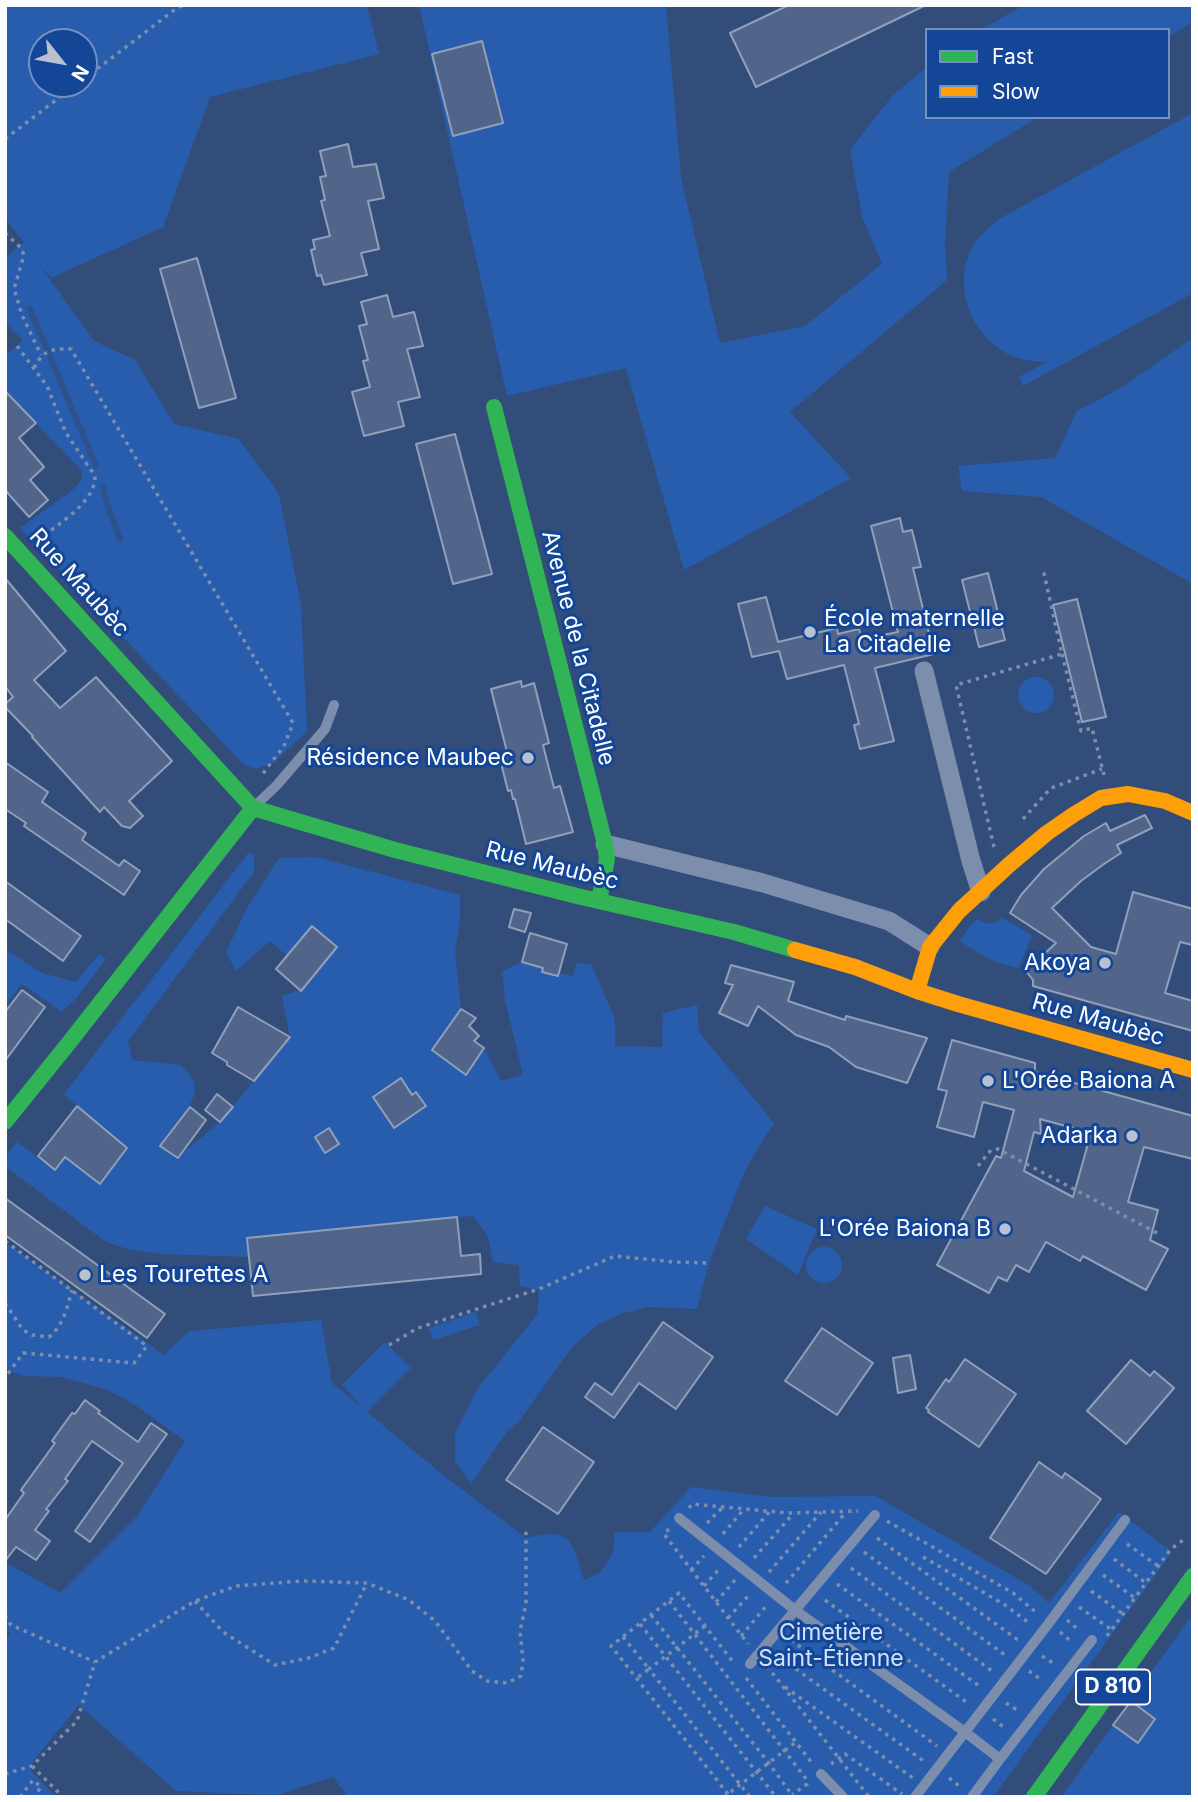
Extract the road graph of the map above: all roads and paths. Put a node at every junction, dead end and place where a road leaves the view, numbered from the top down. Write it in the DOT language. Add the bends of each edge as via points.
graph roads {
  1 [pos="184,5"];
  2 [pos="98,68"];
  3 [pos="59,98"];
  4 [pos="5,139"];
  5 [pos="5,233"];
  6 [pos="17,345"];
  7 [pos="41,355"];
  8 [pos="34,368"];
  9 [pos="494,407"];
  10 [pos="5,536"];
  11 [pos="32,545"];
  12 [pos="1043,569"];
  13 [pos="1062,654"];
  14 [pos="924,671"];
  15 [pos="334,705"];
  16 [pos="261,776"];
  17 [pos="1109,797"];
  18 [pos="253,808"];
  19 [pos="1193,813"];
  20 [pos="605,844"];
  21 [pos="996,852"];
  22 [pos="981,892"];
  23 [pos="599,901"];
  24 [pos="930,947"];
  25 [pos="917,991"];
  26 [pos="1193,1070"];
  27 [pos="5,1122"];
  28 [pos="978,1166"];
  29 [pos="1157,1233"];
  30 [pos="6,1242"];
  31 [pos="709,1263"];
  32 [pos="72,1290"];
  33 [pos="5,1303"];
  34 [pos="389,1345"];
  35 [pos="7,1375"];
  36 [pos="821,1512"];
  37 [pos="847,1512"];
  38 [pos="875,1515"];
  39 [pos="679,1518"];
  40 [pos="1125,1520"];
  41 [pos="526,1527"];
  42 [pos="864,1528"];
  43 [pos="1115,1534"];
  44 [pos="1183,1540"];
  45 [pos="852,1543"];
  46 [pos="1102,1550"];
  47 [pos="923,1557"];
  48 [pos="838,1559"];
  49 [pos="1091,1566"];
  50 [pos="1158,1566"];
  51 [pos="824,1575"];
  52 [pos="1193,1576"];
  53 [pos="760,1582"];
  54 [pos="367,1583"];
  55 [pos="1079,1583"];
  56 [pos="1146,1583"];
  57 [pos="811,1590"];
  58 [pos="776,1595"];
  59 [pos="1135,1598"];
  60 [pos="1067,1599"];
  61 [pos="195,1601"];
  62 [pos="669,1601"];
  63 [pos="795,1610"];
  64 [pos="1057,1612"];
  65 [pos="1124,1614"];
  66 [pos="5,1615"];
  67 [pos="651,1615"];
  68 [pos="728,1618"];
  69 [pos="1049,1623"];
  70 [pos="640,1624"];
  71 [pos="705,1626"];
  72 [pos="778,1630"];
  73 [pos="1111,1630"];
  74 [pos="1042,1633"];
  75 [pos="694,1634"];
  76 [pos="741,1636"];
  77 [pos="623,1637"];
  78 [pos="1092,1640"];
  79 [pos="677,1647"];
  80 [pos="765,1647"];
  81 [pos="1030,1647"];
  82 [pos="1083,1652"];
  83 [pos="665,1656"];
  84 [pos="95,1662"];
  85 [pos="1018,1663"];
  86 [pos="750,1664"];
  87 [pos="649,1669"];
  88 [pos="1067,1673"];
  89 [pos="637,1678"];
  90 [pos="1006,1679"];
  91 [pos="779,1682"];
  92 [pos="1055,1689"];
  93 [pos="994,1694"];
  94 [pos="982,1710"];
  95 [pos="1031,1720"];
  96 [pos="965,1732"];
  97 [pos="1018,1738"];
  98 [pos="796,1742"];
  99 [pos="784,1751"];
  100 [pos="948,1754"];
  101 [pos="1000,1759"];
  102 [pos="768,1762"];
  103 [pos="32,1766"];
  104 [pos="936,1770"];
  105 [pos="757,1772"];
  106 [pos="5,1774"];
  107 [pos="821,1774"];
  108 [pos="741,1784"];
  109 [pos="924,1785"];
  110 [pos="27,1788"];
  111 [pos="726,1795"];
  112 [pos="22,1796"];
  113 [pos="35,1796"];
  114 [pos="792,1796"];
  115 [pos="973,1796"];
  116 [pos="63,1797"];
  117 [pos="750,1797"];
  118 [pos="776,1797"];
  119 [pos="843,1797"];
  120 [pos="906,1797"];
  121 [pos="915,1797"];
  122 [pos="1034,1797"];
  1 -- 2 [label="path"];
  3 -- 4 [label="path"];
  5 -- 7 [label="path" via="22,248 14,289"];
  6 -- 8 [label="path"];
  7 -- 8 [label="path"];
  7 -- 16 [label="path" via="71,349 293,723 284,746"];
  8 -- 11 [label="path" via="95,483 81,507"];
  9 -- 20 [label="main road, Avenue de la Citadelle"];
  10 -- 18 [label="main road, Rue Maubèc"];
  12 -- 13 [label="path"];
  13 -- 17 [label="path" via="1081,731 1092,728"];
  13 -- 21 [label="path" via="956,685"];
  14 -- 22 [label="street"];
  15 -- 18 [label="lane" via="325,729"];
  17 -- 19 [label="main road" via="1128,794 1165,801"];
  17 -- 22 [label="main road" via="1047,833"];
  18 -- 23 [label="main road, Rue Maubèc" via="395,850"];
  18 -- 27 [label="main road"];
  20 -- 23 [label="main road, Avenue de la Citadelle" via="607,859"];
  20 -- 24 [label="street" via="763,883 889,921"];
  22 -- 24 [label="main road"];
  23 -- 25 [label="main road, Rue Maubèc" via="734,932 855,967"];
  24 -- 25 [label="main road"];
  25 -- 26 [label="main road, Rue Maubèc"];
  28 -- 29 [label="path" via="990,1150 998,1149"];
  30 -- 32 [label="path"];
  31 -- 34 [label="path" via="615,1256 539,1289 418,1328"];
  32 -- 33 [label="path" via="62,1321 49,1337 23,1330"];
  32 -- 35 [label="path" via="147,1346 141,1354 134,1363 23,1353"];
  36 -- 37 [label="path"];
  36 -- 39 [label="path" via="692,1504"];
  36 -- 53 [label="path"];
  37 -- 38 [label="path"];
  37 -- 58 [label="path"];
  38 -- 42 [label="lane"];
  38 -- 69 [label="path" via="1013,1593"];
  39 -- 53 [label="lane"];
  40 -- 43 [label="lane"];
  41 -- 54 [label="path" via="526,1604 520,1631 523,1660 521,1676 507,1683 487,1681 472,1671 435,1621 408,1600"];
  42 -- 45 [label="lane"];
  42 -- 81 [label="path"];
  43 -- 46 [label="lane"];
  43 -- 50 [label="path"];
  44 -- 50 [label="path"];
  45 -- 48 [label="lane"];
  45 -- 85 [label="path"];
  46 -- 49 [label="lane"];
  46 -- 56 [label="path"];
  47 -- 74 [label="path" via="1005,1605"];
  48 -- 51 [label="lane"];
  48 -- 90 [label="path"];
  49 -- 55 [label="lane"];
  49 -- 59 [label="path"];
  50 -- 56 [label="path"];
  51 -- 57 [label="lane"];
  51 -- 93 [label="path"];
  52 -- 122 [label="main road, D 810"];
  53 -- 58 [label="lane"];
  53 -- 68 [label="path"];
  54 -- 61 [label="path" via="301,1581 236,1586"];
  54 -- 61 [label="path" via="334,1648 275,1665 223,1632"];
  55 -- 60 [label="lane"];
  55 -- 65 [label="path"];
  56 -- 59 [label="path"];
  57 -- 63 [label="lane"];
  57 -- 94 [label="path"];
  58 -- 63 [label="lane"];
  58 -- 76 [label="path"];
  59 -- 65 [label="path"];
  60 -- 64 [label="lane"];
  60 -- 73 [label="path"];
  61 -- 84 [label="path"];
  62 -- 67 [label="path"];
  62 -- 71 [label="path" via="679,1593"];
  62 -- 75 [label="path"];
  63 -- 72 [label="lane"];
  63 -- 96 [label="lane"];
  64 -- 69 [label="lane"];
  64 -- 78 [label="path"];
  65 -- 73 [label="path"];
  66 -- 84 [label="path" via="11,1625"];
  67 -- 70 [label="path"];
  67 -- 79 [label="path"];
  69 -- 74 [label="lane"];
  69 -- 82 [label="path"];
  70 -- 77 [label="path"];
  70 -- 83 [label="path"];
  71 -- 75 [label="path"];
  71 -- 98 [label="path"];
  72 -- 80 [label="lane"];
  72 -- 100 [label="path"];
  73 -- 78 [label="path" via="1100,1645"];
  74 -- 81 [label="lane"];
  75 -- 79 [label="path"];
  75 -- 99 [label="path"];
  77 -- 87 [label="path"];
  77 -- 89 [label="path" via="611,1646"];
  78 -- 82 [label="lane"];
  79 -- 83 [label="path"];
  79 -- 102 [label="path"];
  80 -- 86 [label="lane"];
  80 -- 104 [label="path"];
  81 -- 85 [label="lane"];
  81 -- 88 [label="path"];
  82 -- 88 [label="lane"];
  83 -- 87 [label="path"];
  83 -- 105 [label="path"];
  84 -- 103 [label="path" via="77,1721"];
  85 -- 90 [label="lane"];
  85 -- 92 [label="path"];
  87 -- 89 [label="path"];
  87 -- 108 [label="path"];
  88 -- 92 [label="lane"];
  89 -- 111 [label="path"];
  90 -- 93 [label="lane"];
  91 -- 109 [label="path"];
  92 -- 95 [label="lane"];
  93 -- 94 [label="lane"];
  93 -- 95 [label="path"];
  94 -- 96 [label="lane"];
  94 -- 97 [label="path"];
  95 -- 97 [label="lane"];
  96 -- 100 [label="lane"];
  96 -- 101 [label="lane"];
  97 -- 101 [label="lane"];
  98 -- 99 [label="path"];
  98 -- 107 [label="path"];
  99 -- 102 [label="path"];
  99 -- 114 [label="path" via="807,1780"];
  100 -- 104 [label="lane"];
  101 -- 115 [label="lane"];
  102 -- 105 [label="path"];
  102 -- 114 [label="path"];
  103 -- 106 [label="path"];
  103 -- 116 [label="path"];
  104 -- 109 [label="lane"];
  104 -- 115 [label="path"];
  105 -- 108 [label="path"];
  105 -- 118 [label="path"];
  107 -- 119 [label="lane"];
  107 -- 120 [label="path" via="845,1754"];
  108 -- 111 [label="path"];
  108 -- 117 [label="path"];
  109 -- 121 [label="lane"];
  110 -- 112 [label="path"];
  110 -- 113 [label="path"];
  110 -- 113 [label="path" via="33,1780 41,1787"];
}
